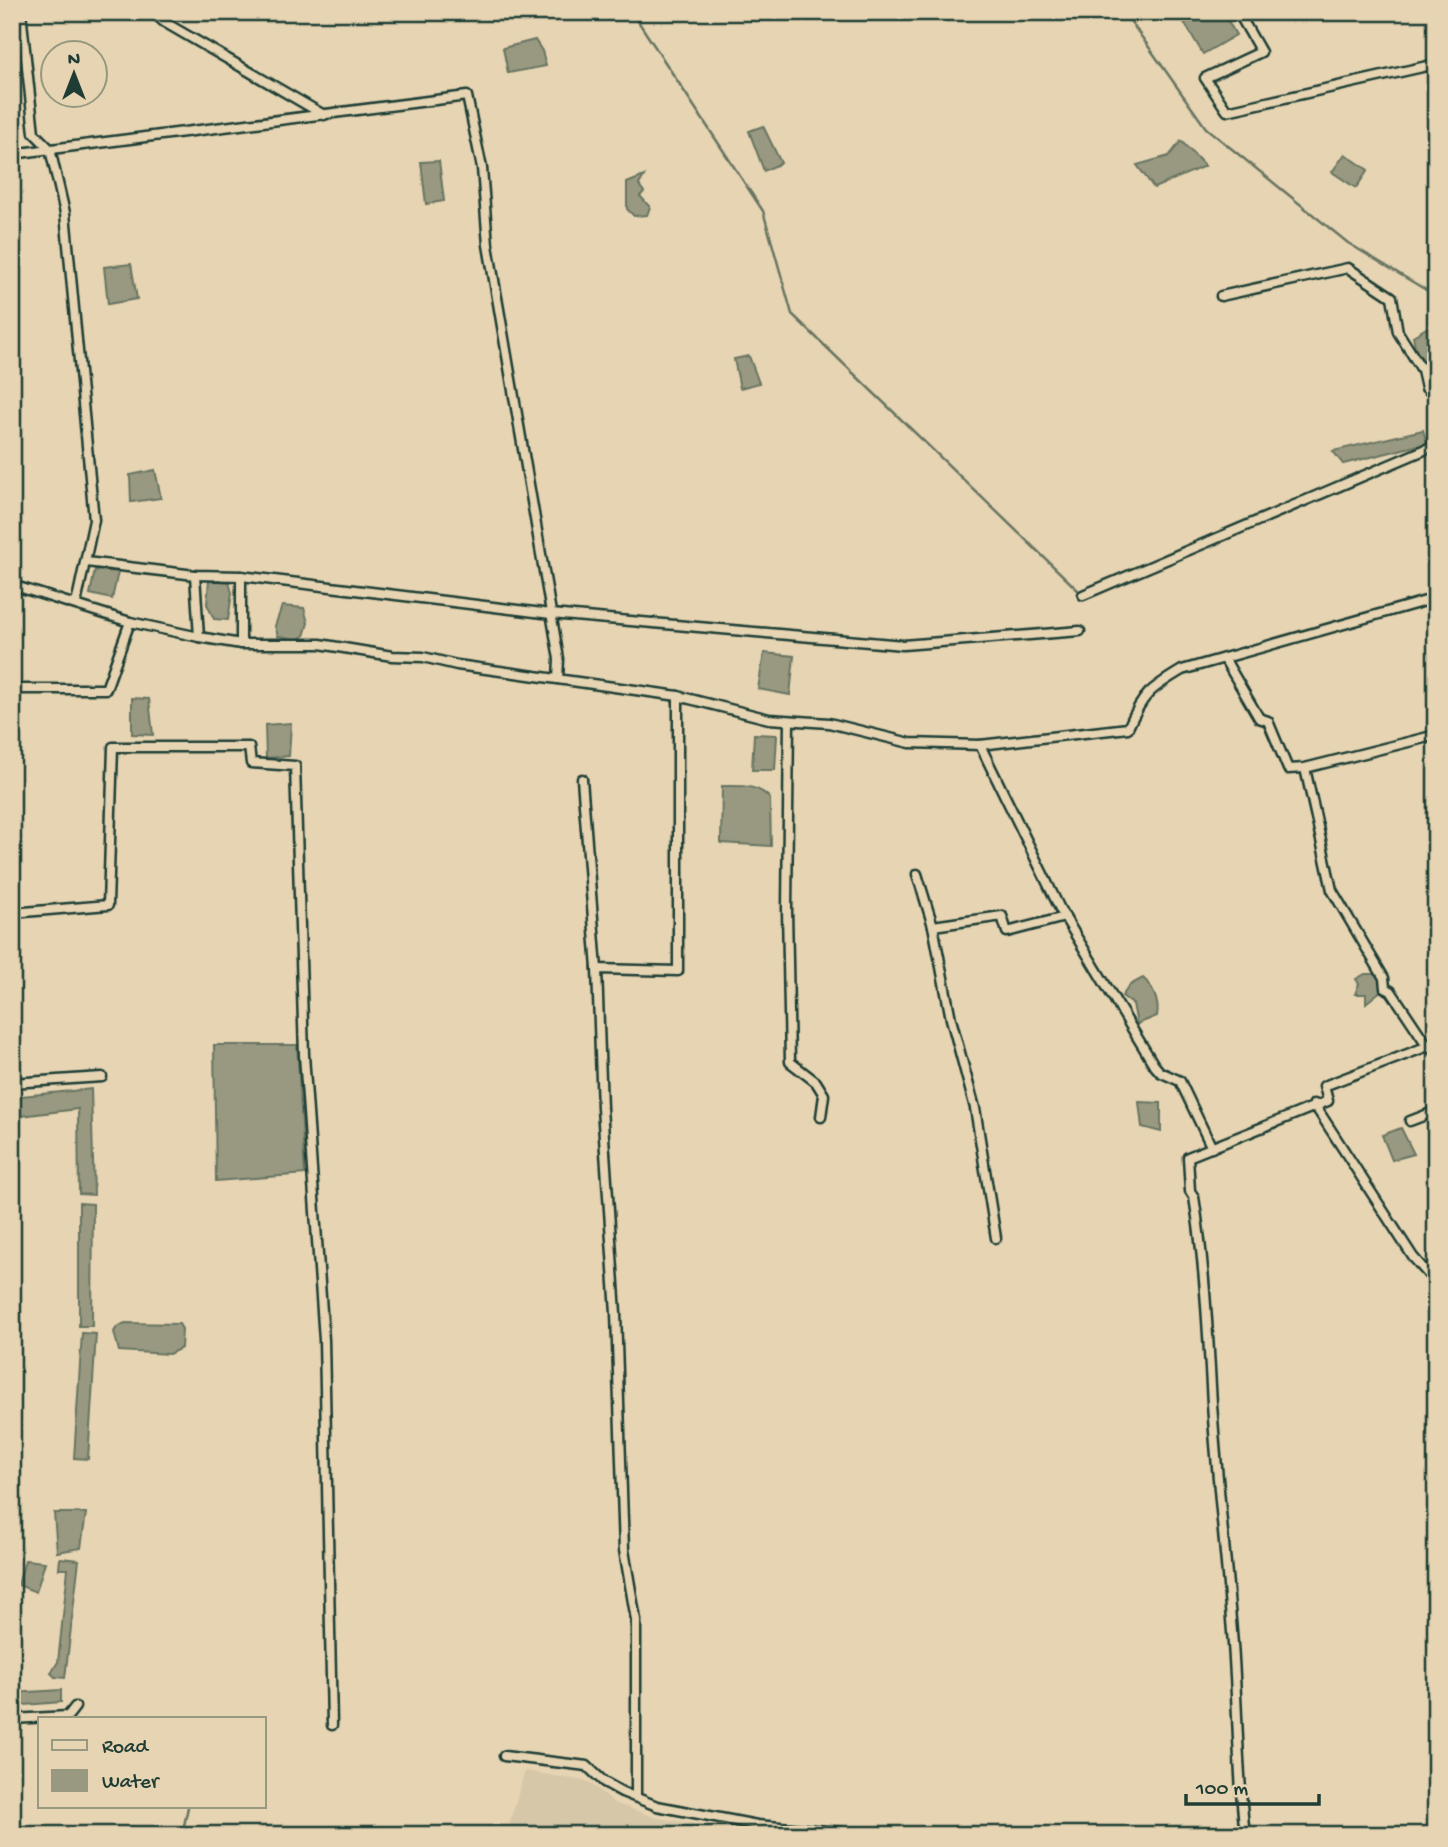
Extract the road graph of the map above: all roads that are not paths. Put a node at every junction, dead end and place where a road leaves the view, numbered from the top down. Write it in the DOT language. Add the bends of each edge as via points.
graph roads {
  1 [pos="21,12"];
  2 [pos="153,12"];
  3 [pos="1238,12"];
  4 [pos="1436,64"];
  5 [pos="324,115"];
  6 [pos="50,149"];
  7 [pos="12,154"];
  8 [pos="1221,296"];
  9 [pos="1436,396"];
  10 [pos="1436,445"];
  11 [pos="86,562"];
  12 [pos="195,575"];
  13 [pos="241,576"];
  14 [pos="12,585"];
  15 [pos="1083,595"];
  16 [pos="1436,598"];
  17 [pos="76,604"];
  18 [pos="551,614"];
  19 [pos="130,622"];
  20 [pos="1080,631"];
  21 [pos="199,637"];
  22 [pos="241,644"];
  23 [pos="1224,658"];
  24 [pos="558,679"];
  25 [pos="12,689"];
  26 [pos="678,696"];
  27 [pos="789,721"];
  28 [pos="1436,735"];
  29 [pos="981,745"];
  30 [pos="1305,768"];
  31 [pos="582,779"];
  32 [pos="917,874"];
  33 [pos="12,913"];
  34 [pos="1065,917"];
  35 [pos="933,926"];
  36 [pos="597,969"];
  37 [pos="1431,1044"];
  38 [pos="1436,1052"];
  39 [pos="102,1077"];
  40 [pos="12,1083"];
  41 [pos="1314,1104"];
  42 [pos="1436,1111"];
  43 [pos="821,1117"];
  44 [pos="1410,1121"];
  45 [pos="1212,1148"];
  46 [pos="996,1238"];
  47 [pos="1436,1283"];
  48 [pos="75,1707"];
  49 [pos="49,1717"];
  50 [pos="38,1718"];
  51 [pos="12,1719"];
  52 [pos="332,1725"];
  53 [pos="504,1756"];
  54 [pos="636,1797"];
  55 [pos="872,1835"];
  56 [pos="945,1835"];
  57 [pos="977,1835"];
  58 [pos="1245,1835"];
  1 -- 6 [label="street" via="34,133"];
  2 -- 5 [label="street"];
  3 -- 4 [label="street" via="1261,52 1205,78 1227,111"];
  5 -- 6 [label="street"];
  5 -- 18 [label="street" via="467,96"];
  6 -- 7 [label="street"];
  6 -- 11 [label="street" via="65,213 94,520"];
  8 -- 9 [label="street" via="1341,268 1355,271 1392,297 1398,332 1422,370 1426,388"];
  10 -- 15 [label="street"];
  11 -- 12 [label="street"];
  11 -- 17 [label="street"];
  12 -- 13 [label="street"];
  12 -- 21 [label="street"];
  13 -- 18 [label="street"];
  13 -- 22 [label="street"];
  14 -- 17 [label="street"];
  16 -- 23 [label="street"];
  17 -- 19 [label="street"];
  18 -- 20 [label="street" via="903,645"];
  18 -- 24 [label="street"];
  19 -- 21 [label="street"];
  19 -- 25 [label="street" via="106,689"];
  21 -- 22 [label="street"];
  22 -- 24 [label="street" via="320,644"];
  23 -- 29 [label="street" via="1182,670 1155,687 1140,701 1128,729"];
  23 -- 30 [label="street" via="1259,718 1268,721 1275,732 1288,769"];
  24 -- 26 [label="street"];
  26 -- 27 [label="street"];
  26 -- 36 [label="street" via="678,971"];
  27 -- 29 [label="street" via="829,723 910,743"];
  27 -- 43 [label="street" via="790,1062 816,1082 824,1095"];
  28 -- 30 [label="street"];
  29 -- 34 [label="street"];
  30 -- 37 [label="street" via="1332,890 1384,978 1385,988"];
  31 -- 36 [label="street"];
  32 -- 35 [label="street"];
  33 -- 52 [label="street" via="108,905 113,747 249,747 251,764 295,766 304,1055 324,1340"];
  34 -- 35 [label="street" via="1007,932 1002,916"];
  34 -- 45 [label="street" via="1154,1065 1180,1082"];
  35 -- 46 [label="street" via="975,1108"];
  36 -- 54 [label="street" via="624,1550 636,1620"];
  37 -- 38 [label="street"];
  37 -- 41 [label="street" via="1324,1086 1328,1101"];
  39 -- 40 [label="street"];
  41 -- 45 [label="street"];
  41 -- 47 [label="street" via="1413,1257"];
  42 -- 44 [label="street"];
  45 -- 58 [label="street" via="1188,1157 1203,1254"];
  48 -- 49 [label="street" via="68,1716"];
  50 -- 51 [label="street"];
  53 -- 54 [label="street" via="587,1766 604,1782"];
  54 -- 55 [label="street" via="757,1825"];
  56 -- 57 [label="street"];
}
